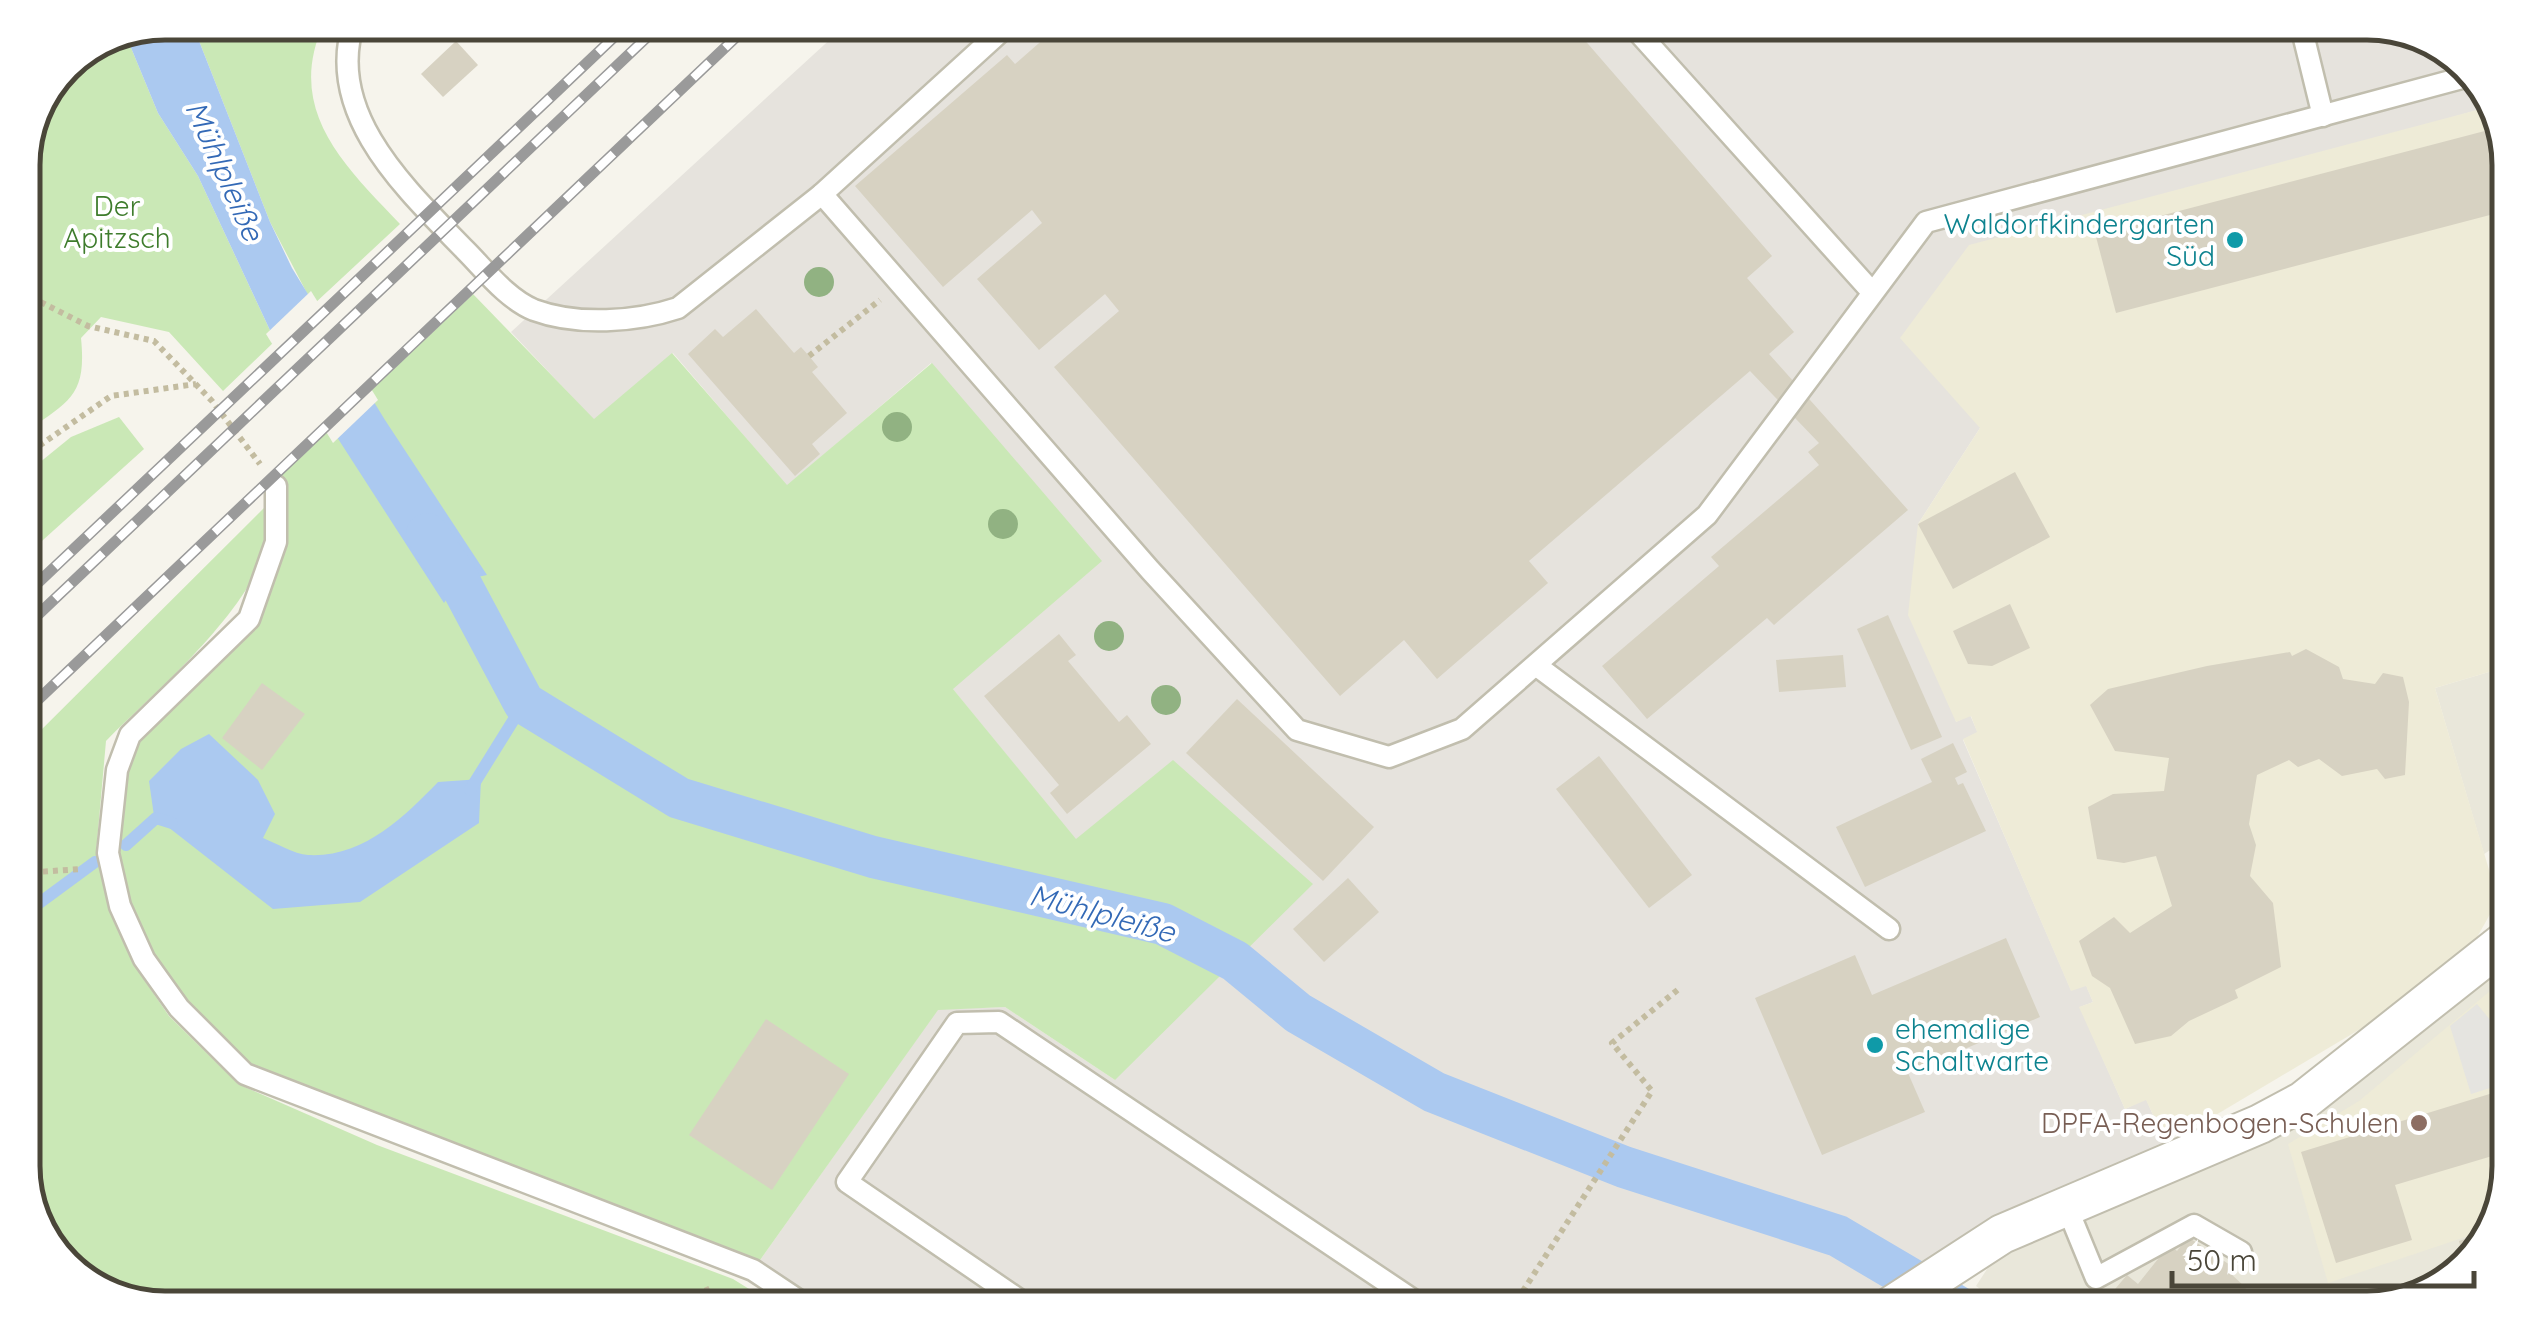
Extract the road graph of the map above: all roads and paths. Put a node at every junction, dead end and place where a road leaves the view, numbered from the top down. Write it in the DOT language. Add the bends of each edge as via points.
graph roads {
  1 [pos="349,40"];
  2 [pos="990,40"];
  3 [pos="1645,40"];
  4 [pos="2304,40"];
  5 [pos="2457,79"];
  6 [pos="2323,116"];
  7 [pos="822,194"];
  8 [pos="900,284"];
  9 [pos="1871,291"];
  10 [pos="40,301"];
  11 [pos="809,356"];
  12 [pos="197,384"];
  13 [pos="40,444"];
  14 [pos="276,486"];
  15 [pos="1538,666"];
  16 [pos="108,852"];
  17 [pos="40,872"];
  18 [pos="1889,929"];
  19 [pos="2492,952"];
  20 [pos="1680,988"];
  21 [pos="2066,1205"];
  22 [pos="2241,1252"];
  23 [pos="784,1291"];
  24 [pos="1006,1291"];
  25 [pos="1400,1291"];
  26 [pos="1523,1291"];
  27 [pos="1914,1291"];
  1 -- 7 [label="lane" via="348,88 369,138 406,190 504,290 534,310 596,320 649,318 678,308"];
  2 -- 7 [label="lane"];
  3 -- 9 [label="lane"];
  4 -- 6 [label="lane"];
  5 -- 6 [label="lane"];
  6 -- 9 [label="lane" via="1926,222"];
  7 -- 8 [label="lane"];
  8 -- 11 [label="path"];
  8 -- 15 [label="lane" via="1297,730 1389,757 1462,729"];
  9 -- 15 [label="lane" via="1707,514"];
  10 -- 12 [label="path" via="88,326 154,341"];
  12 -- 13 [label="path" via="111,396"];
  12 -- 14 [label="path"];
  14 -- 16 [label="lane" via="276,542 249,619 130,735 117,770"];
  15 -- 18 [label="lane"];
  16 -- 17 [label="path" via="75,872"];
  16 -- 23 [label="lane" via="120,906 144,959 179,1008 245,1074 753,1270"];
  19 -- 21 [label="street" via="2303,1101 2237,1118"];
  20 -- 26 [label="path" via="1612,1043 1652,1092"];
  21 -- 22 [label="lane" via="2096,1278 2194,1225"];
  21 -- 27 [label="street"];
  24 -- 25 [label="lane" via="848,1182 957,1023 999,1022"];
}
